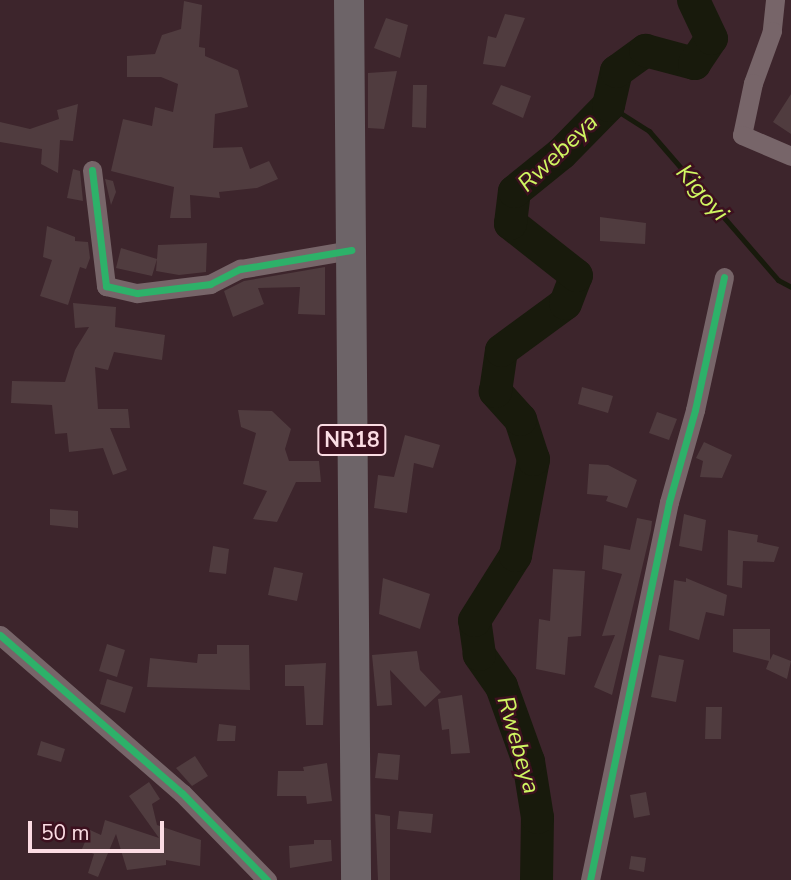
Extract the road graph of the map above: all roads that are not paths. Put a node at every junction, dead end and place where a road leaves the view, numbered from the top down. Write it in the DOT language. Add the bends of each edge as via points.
graph roads {
  1 [pos="349,0"];
  2 [pos="775,0"];
  3 [pos="791,156"];
  4 [pos="92,170"];
  5 [pos="351,250"];
  6 [pos="723,277"];
  7 [pos="0,635"];
  8 [pos="267,880"];
  9 [pos="356,880"];
  10 [pos="590,880"];
  1 -- 5 [label="main road, NR18"];
  2 -- 3 [label="street" via="772,31 753,83 742,135"];
  4 -- 5 [label="street" via="106,286 137,293 211,284 240,269"];
  5 -- 9 [label="main road, NR18"];
  6 -- 10 [label="street" via="695,410 669,502"];
  7 -- 8 [label="street" via="181,793"];
}
